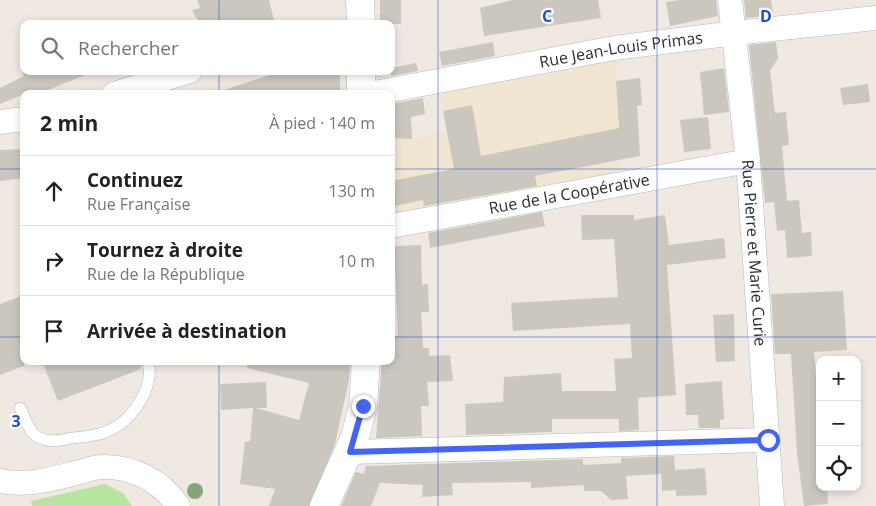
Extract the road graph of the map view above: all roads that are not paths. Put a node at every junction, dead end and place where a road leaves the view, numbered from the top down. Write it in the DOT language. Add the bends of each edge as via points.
graph roads {
  1 [pos="730,0"];
  2 [pos="876,18"];
  3 [pos="735,32"];
  4 [pos="177,75"];
  5 [pos="361,75"];
  6 [pos="127,90"];
  7 [pos="361,90"];
  8 [pos="390,90"];
  9 [pos="20,120"];
  10 [pos="0,122"];
  11 [pos="748,161"];
  12 [pos="395,225"];
  13 [pos="149,365"];
  14 [pos="366,365"];
  15 [pos="20,408"];
  16 [pos="768,440"];
  17 [pos="350,452"];
  18 [pos="0,481"];
  19 [pos="178,506"];
  20 [pos="324,506"];
  21 [pos="772,506"];
  1 -- 3 [label="street, Rue Pierre et Marie Curie"];
  2 -- 3 [label="street, Rue Jean-Louis Primas"];
  3 -- 8 [label="street, Rue Jean-Louis Primas" via="614,48"];
  3 -- 11 [label="street, Rue Pierre et Marie Curie"];
  4 -- 6 [label="street"];
  5 -- 7 [label="street"];
  9 -- 10 [label="street"];
  11 -- 12 [label="street, Rue de la Coopérative"];
  11 -- 16 [label="street, Rue Pierre et Marie Curie"];
  13 -- 15 [label="lane" via="143,400 126,418 104,433 46,440 32,433"];
  14 -- 17 [label="street" via="363,406"];
  16 -- 17 [label="street"];
  16 -- 21 [label="street, Rue Pierre et Marie Curie"];
  17 -- 20 [label="street"];
  18 -- 19 [label="street" via="20,485 101,467 126,470 146,476 168,493"];
}
